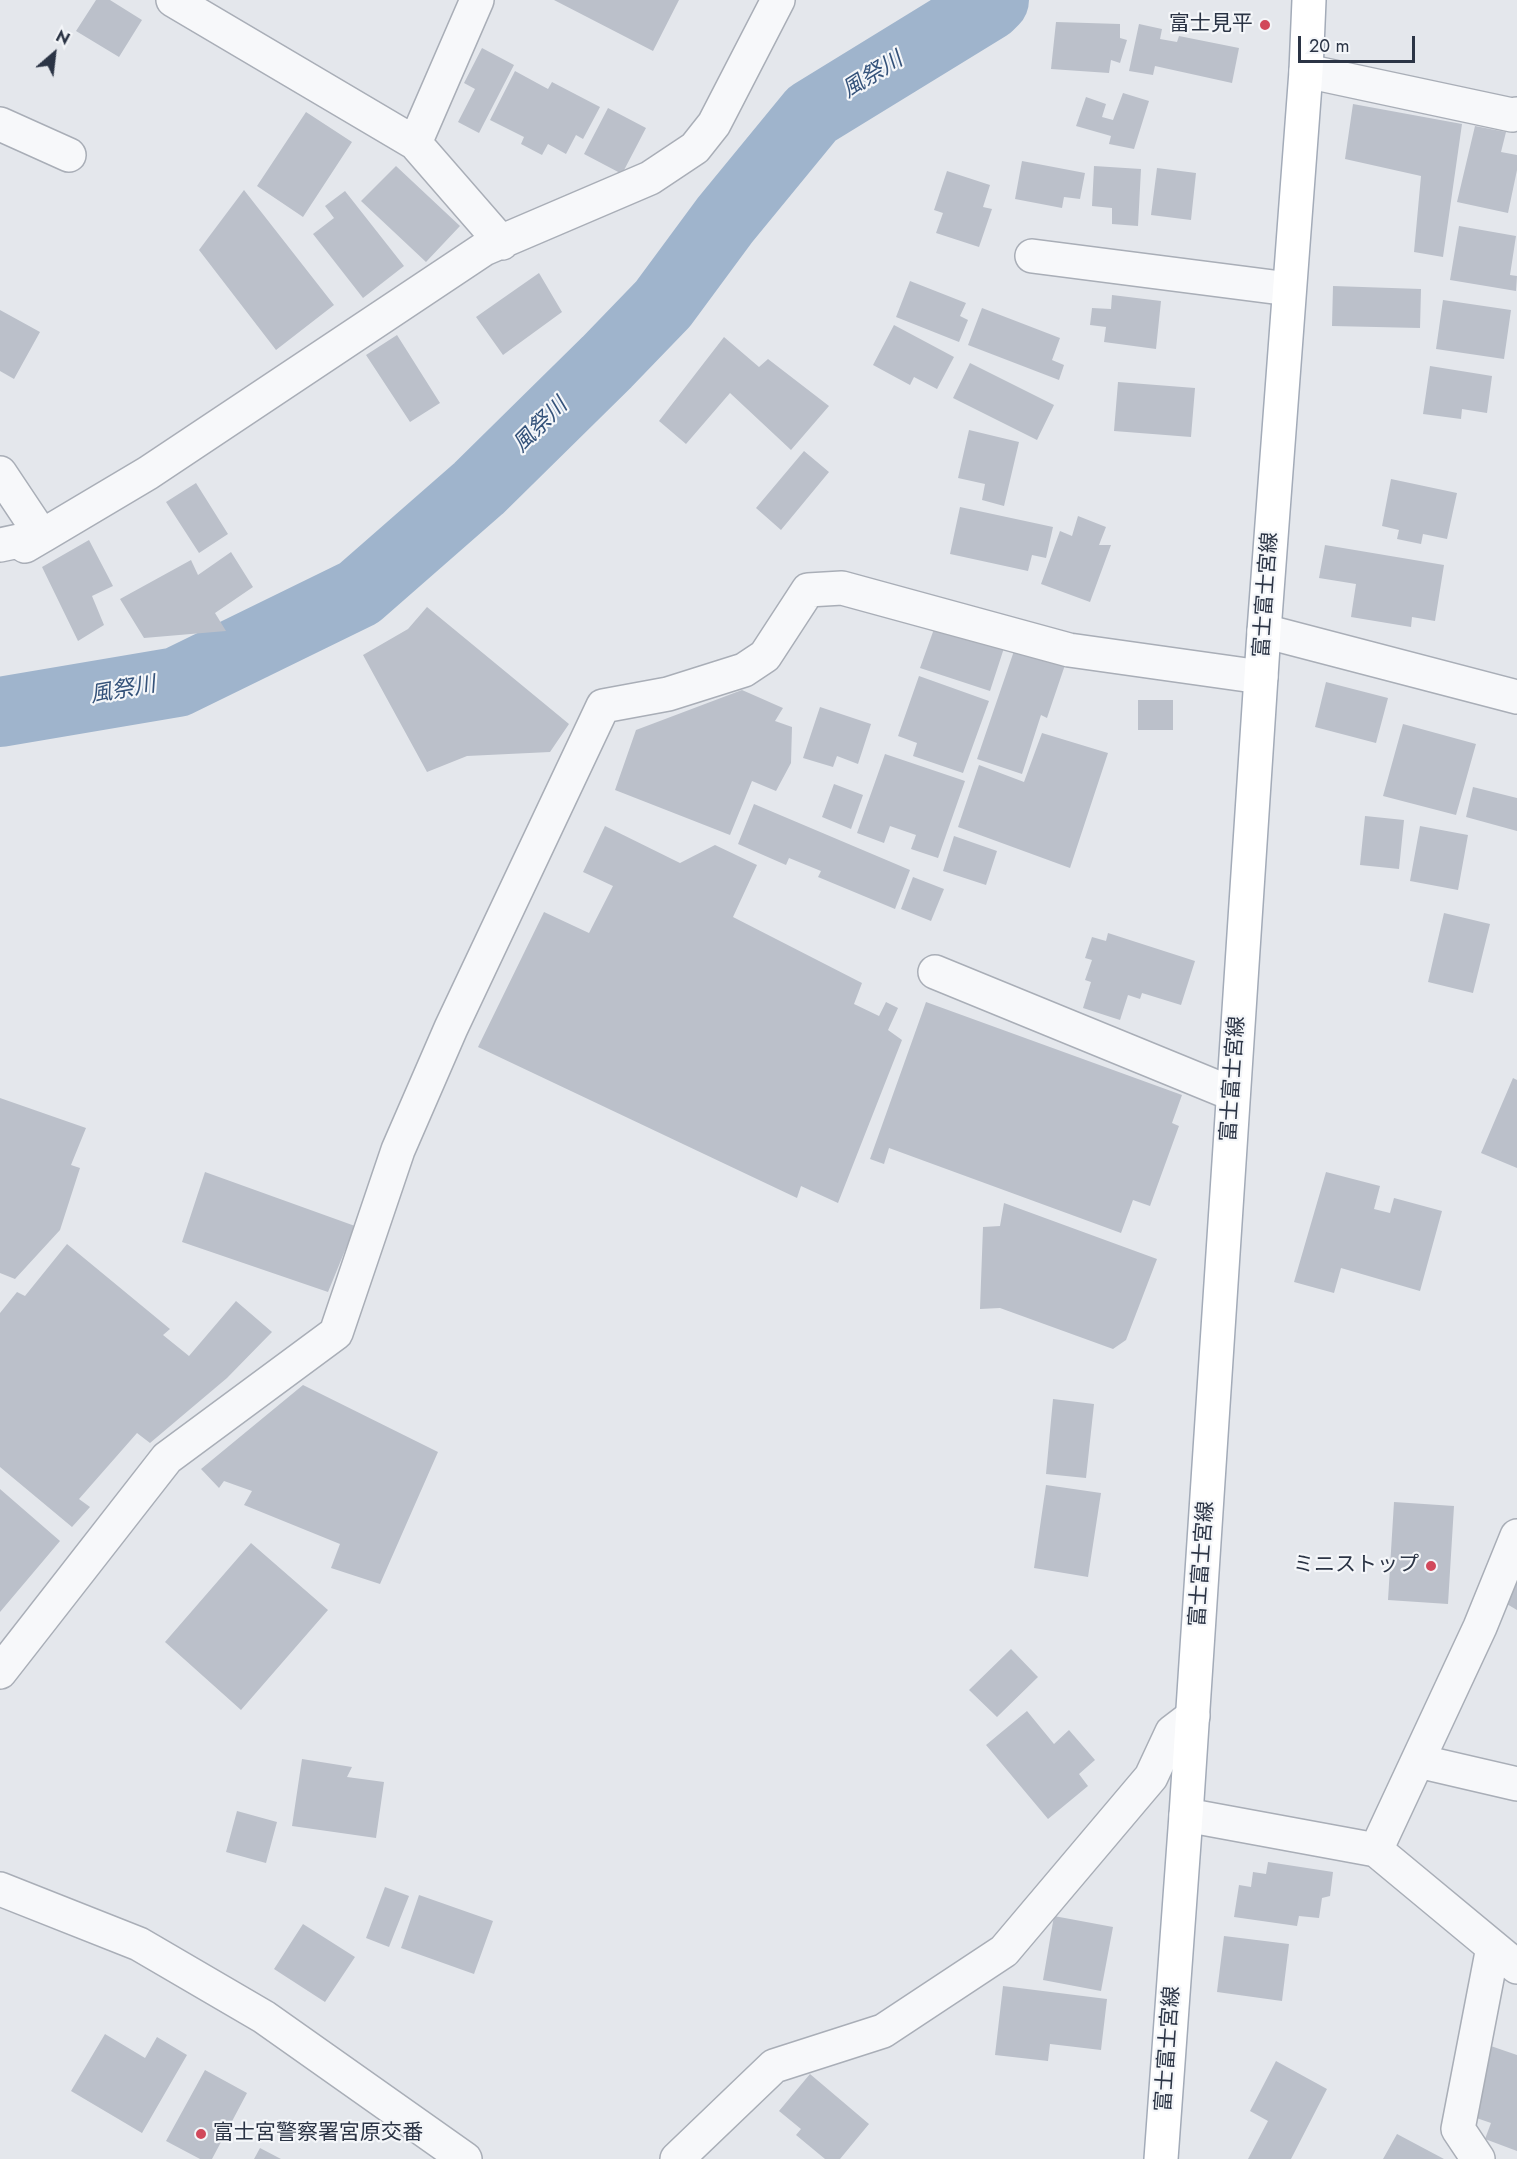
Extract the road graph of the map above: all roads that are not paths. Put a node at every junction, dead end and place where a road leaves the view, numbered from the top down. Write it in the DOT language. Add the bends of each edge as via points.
graph roads {
  1 [pos="173,0"];
  2 [pos="477,0"];
  3 [pos="778,0"];
  4 [pos="1309,0"];
  5 [pos="1306,71"];
  6 [pos="1517,114"];
  7 [pos="0,124"];
  8 [pos="415,143"];
  9 [pos="69,155"];
  10 [pos="501,243"];
  11 [pos="1032,256"];
  12 [pos="1289,289"];
  13 [pos="0,473"];
  14 [pos="42,536"];
  15 [pos="0,545"];
  16 [pos="0,561"];
  17 [pos="1264,631"];
  18 [pos="1261,677"];
  19 [pos="1517,697"];
  20 [pos="935,972"];
  21 [pos="1233,1094"];
  22 [pos="1517,1536"];
  23 [pos="0,1672"];
  24 [pos="1193,1716"];
  25 [pos="1418,1761"];
  26 [pos="1517,1784"];
  27 [pos="1186,1815"];
  28 [pos="1376,1850"];
  29 [pos="0,1889"];
  30 [pos="1505,1957"];
  31 [pos="465,2159"];
  32 [pos="676,2159"];
  33 [pos="1161,2159"];
  34 [pos="1478,2159"];
  1 -- 8 [label="street"];
  2 -- 8 [label="street"];
  3 -- 10 [label="street" via="714,123 695,148 650,178"];
  4 -- 5 [label="main road, 富士富士宮線"];
  5 -- 6 [label="street"];
  5 -- 12 [label="main road, 富士富士宮線"];
  7 -- 9 [label="street"];
  8 -- 10 [label="street"];
  10 -- 14 [label="street" via="484,249 148,473"];
  11 -- 12 [label="street"];
  12 -- 17 [label="main road, 富士富士宮線"];
  13 -- 14 [label="street"];
  14 -- 15 [label="street"];
  14 -- 16 [label="street"];
  17 -- 18 [label="main road, 富士富士宮線"];
  17 -- 19 [label="street"];
  18 -- 21 [label="main road, 富士富士宮線"];
  18 -- 23 [label="street" via="1069,650 842,588 808,590 765,656 744,670 668,694 603,706 451,1028 398,1150 336,1333 167,1458"];
  20 -- 21 [label="street"];
  21 -- 24 [label="main road, 富士富士宮線"];
  22 -- 25 [label="street"];
  24 -- 27 [label="main road, 富士富士宮線"];
  24 -- 32 [label="street" via="1172,1732 1151,1777 1004,1951 883,2031 774,2066"];
  25 -- 26 [label="street"];
  25 -- 28 [label="street"];
  27 -- 28 [label="street"];
  27 -- 33 [label="main road, 富士富士宮線"];
  28 -- 30 [label="street"];
  29 -- 31 [label="street" via="148,1949 264,2017"];
  30 -- 34 [label="street" via="1458,2129"];
}
